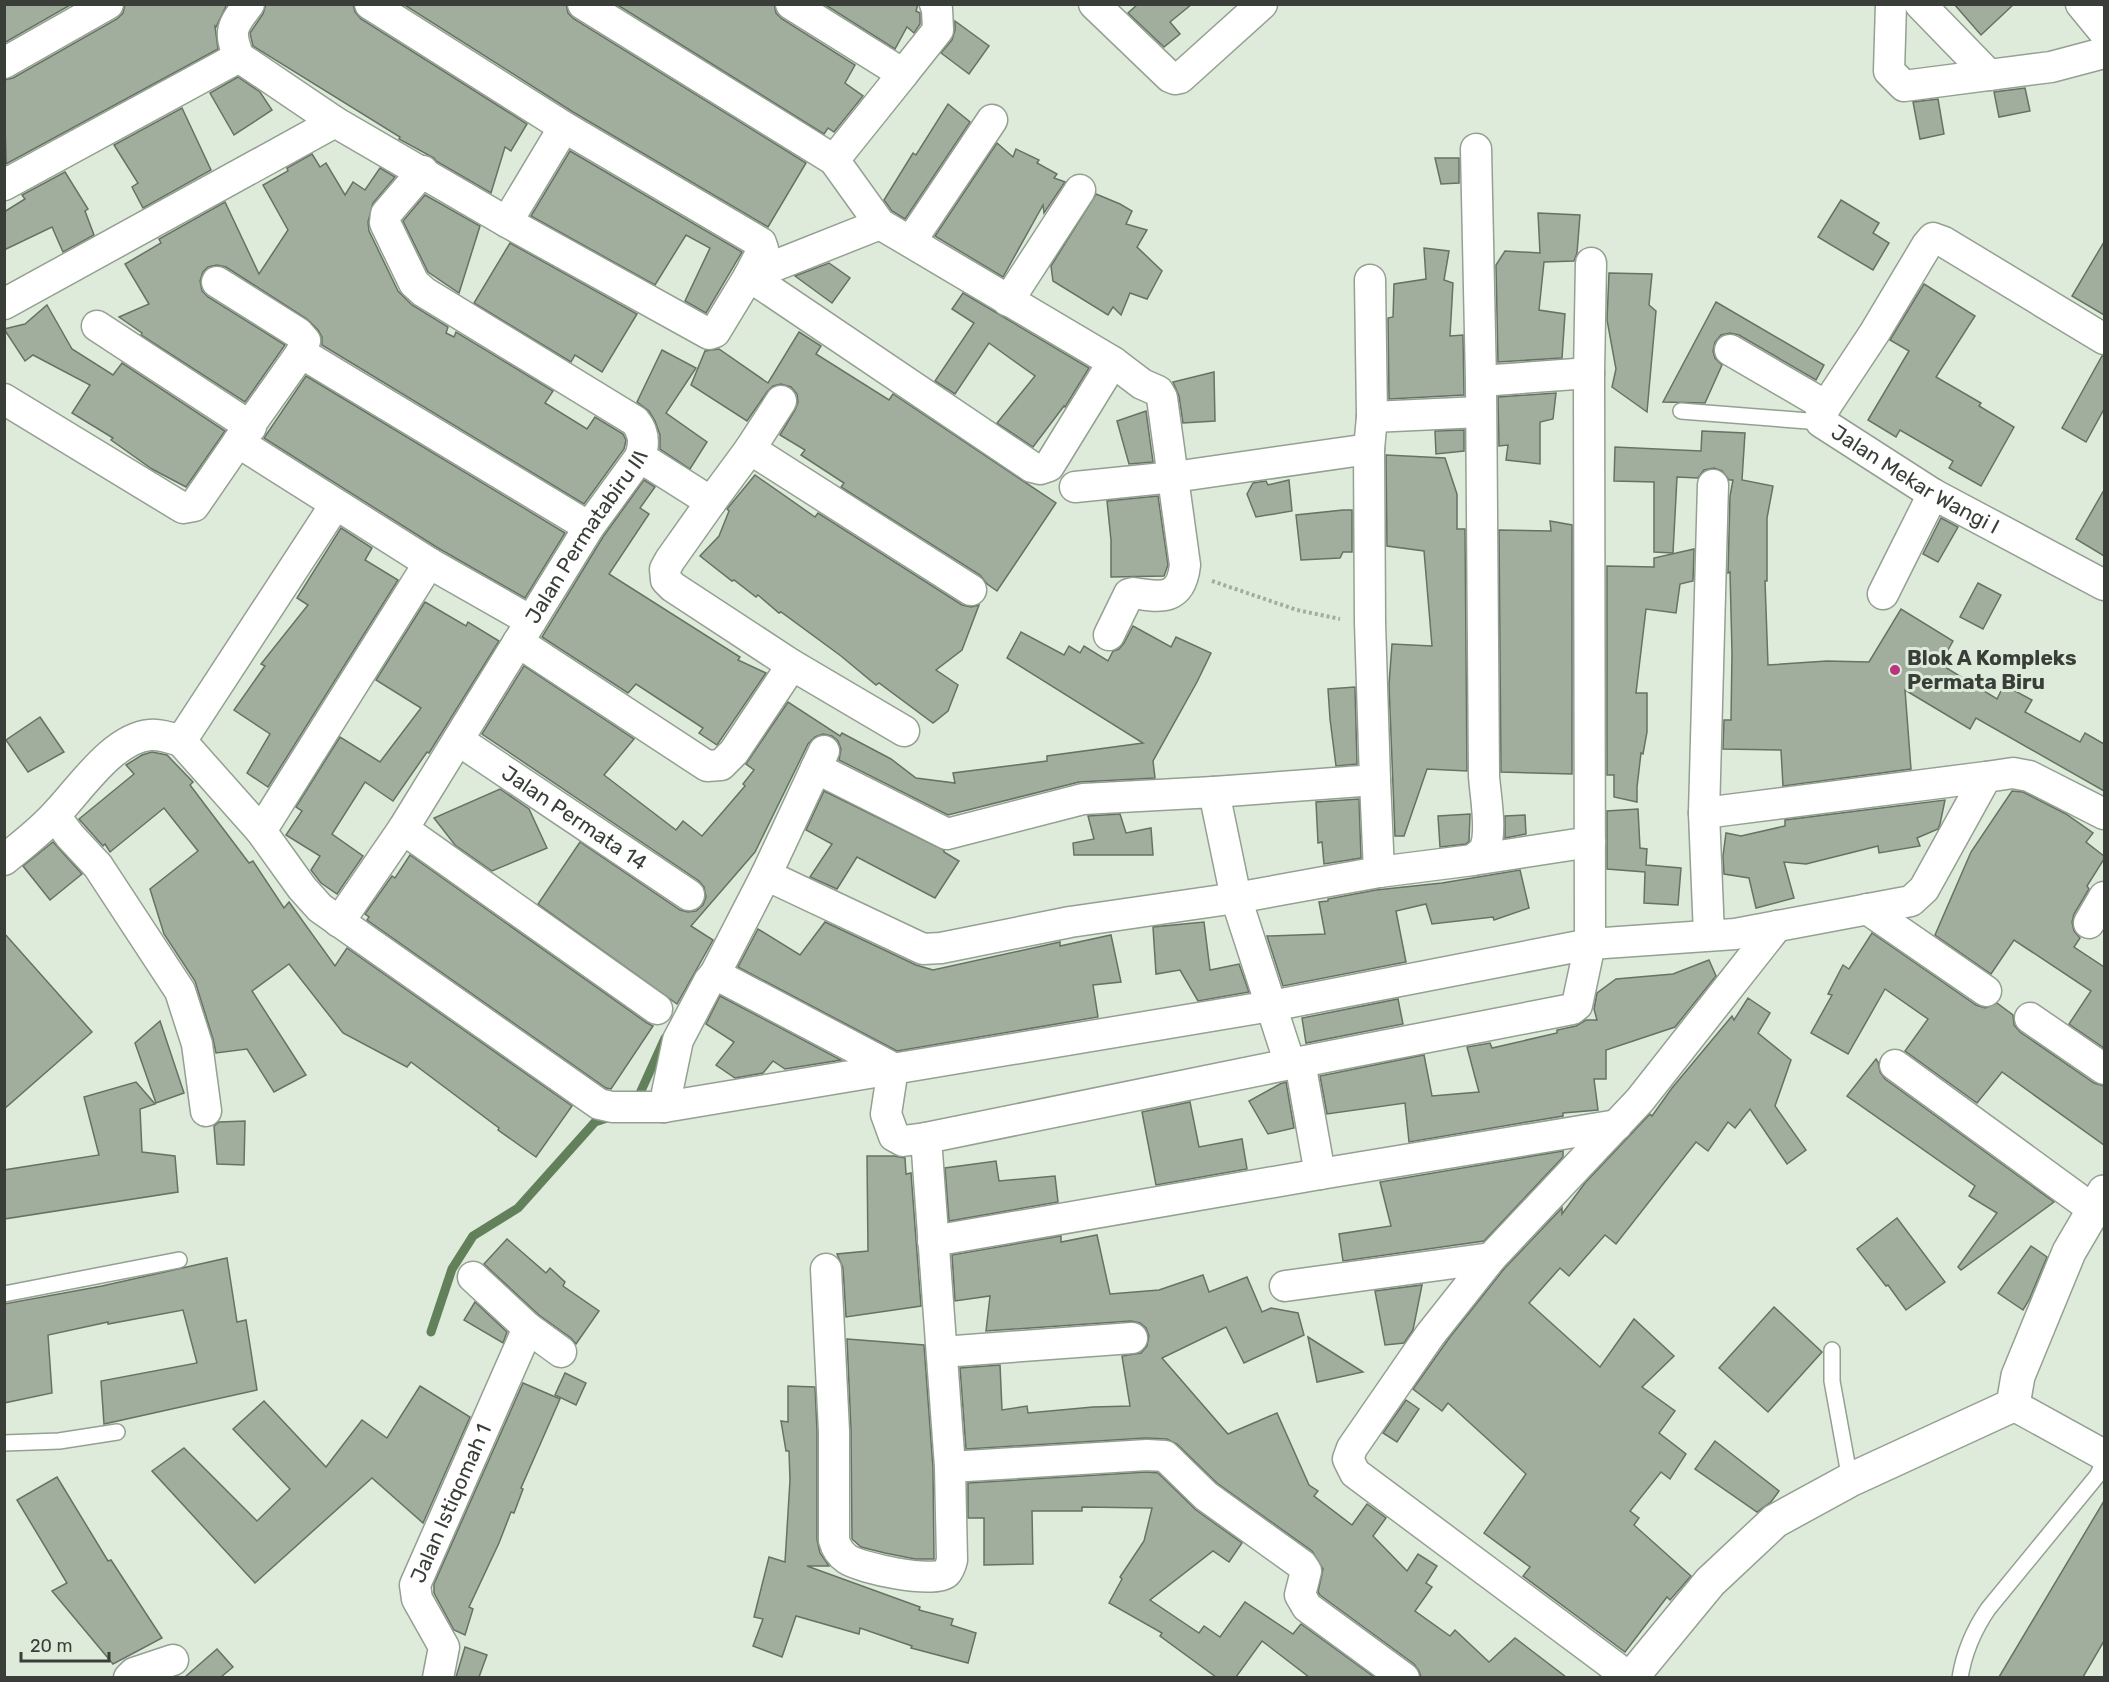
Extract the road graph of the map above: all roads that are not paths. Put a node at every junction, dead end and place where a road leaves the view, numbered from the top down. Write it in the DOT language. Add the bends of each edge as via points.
graph roads {
  1 [pos="108,4"];
  2 [pos="249,4"];
  3 [pos="370,4"];
  4 [pos="583,4"];
  5 [pos="791,4"];
  6 [pos="935,4"];
  7 [pos="1094,4"];
  8 [pos="1891,4"];
  9 [pos="1920,4"];
  10 [pos="2081,4"];
  11 [pos="1256,6"];
  12 [pos="2104,32"];
  13 [pos="2104,50"];
  14 [pos="239,57"];
  15 [pos="4,63"];
  16 [pos="903,74"];
  17 [pos="1989,75"];
  18 [pos="992,120"];
  19 [pos="335,122"];
  20 [pos="564,127"];
  21 [pos="1476,149"];
  22 [pos="834,159"];
  23 [pos="423,171"];
  24 [pos="4,185"];
  25 [pos="1080,190"];
  26 [pos="507,222"];
  27 [pos="880,224"];
  28 [pos="911,242"];
  29 [pos="1591,263"];
  30 [pos="750,276"];
  31 [pos="1370,280"];
  32 [pos="217,282"];
  33 [pos="1008,301"];
  34 [pos="4,304"];
  35 [pos="97,326"];
  36 [pos="2104,339"];
  37 [pos="1730,351"];
  38 [pos="301,353"];
  39 [pos="1113,362"];
  40 [pos="1589,373"];
  41 [pos="1481,381"];
  42 [pos="4,399"];
  43 [pos="781,401"];
  44 [pos="1681,411"];
  45 [pos="1480,412"];
  46 [pos="1824,414"];
  47 [pos="1372,417"];
  48 [pos="244,434"];
  49 [pos="750,449"];
  50 [pos="1369,449"];
  51 [pos="640,457"];
  52 [pos="1174,477"];
  53 [pos="1713,485"];
  54 [pos="1075,487"];
  55 [pos="1933,494"];
  56 [pos="711,502"];
  57 [pos="335,505"];
  58 [pos="589,527"];
  59 [pos="429,563"];
  60 [pos="2104,585"];
  61 [pos="971,590"];
  62 [pos="1883,594"];
  63 [pos="524,631"];
  64 [pos="1109,635"];
  65 [pos="792,665"];
  66 [pos="904,731"];
  67 [pos="458,740"];
  68 [pos="181,741"];
  69 [pos="1986,777"];
  70 [pos="1375,780"];
  71 [pos="1214,792"];
  72 [pos="1704,813"];
  73 [pos="2104,814"];
  74 [pos="55,816"];
  75 [pos="403,829"];
  76 [pos="261,831"];
  77 [pos="1590,842"];
  78 [pos="4,860"];
  79 [pos="1473,860"];
  80 [pos="1379,872"];
  81 [pos="766,875"];
  82 [pos="689,895"];
  83 [pos="2104,897"];
  84 [pos="1236,898"];
  85 [pos="1867,909"];
  86 [pos="339,922"];
  87 [pos="2089,923"];
  88 [pos="1777,926"];
  89 [pos="1709,935"];
  90 [pos="1590,944"];
  91 [pos="715,974"];
  92 [pos="1986,991"];
  93 [pos="1271,1006"];
  94 [pos="657,1009"];
  95 [pos="2030,1018"];
  96 [pos="1295,1063"];
  97 [pos="1895,1065"];
  98 [pos="893,1068"];
  99 [pos="2104,1069"];
  100 [pos="664,1107"];
  101 [pos="206,1111"];
  102 [pos="1617,1125"];
  103 [pos="926,1138"];
  104 [pos="1320,1174"];
  105 [pos="2099,1201"];
  106 [pos="933,1241"];
  107 [pos="1491,1258"];
  108 [pos="179,1260"];
  109 [pos="826,1269"];
  110 [pos="472,1277"];
  111 [pos="1284,1286"];
  112 [pos="4,1294"];
  113 [pos="528,1328"];
  114 [pos="1132,1338"];
  115 [pos="1832,1350"];
  116 [pos="561,1352"];
  117 [pos="942,1352"];
  118 [pos="2013,1405"];
  119 [pos="117,1432"];
  120 [pos="4,1443"];
  121 [pos="2104,1455"];
  122 [pos="2104,1462"];
  123 [pos="950,1467"];
  124 [pos="1850,1480"];
  125 [pos="172,1660"];
  126 [pos="129,1677"];
  127 [pos="438,1677"];
  128 [pos="1404,1677"];
  129 [pos="1630,1677"];
  130 [pos="1960,1677"];
  1 -- 15 [label="street"];
  2 -- 14 [label="street" via="235,23 232,39"];
  3 -- 20 [label="street"];
  4 -- 22 [label="street"];
  5 -- 16 [label="street"];
  6 -- 16 [label="street" via="938,30"];
  7 -- 11 [label="street" via="1175,79"];
  8 -- 17 [label="street" via="1889,71 1904,86"];
  9 -- 17 [label="street"];
  10 -- 12 [label="street"];
  13 -- 17 [label="street" via="2051,67"];
  14 -- 19 [label="street"];
  14 -- 24 [label="street"];
  16 -- 22 [label="street"];
  18 -- 28 [label="street"];
  19 -- 23 [label="street"];
  19 -- 34 [label="street"];
  20 -- 26 [label="street"];
  20 -- 30 [label="street" via="761,243 763,249"];
  21 -- 41 [label="street"];
  22 -- 27 [label="street"];
  23 -- 26 [label="street"];
  23 -- 51 [label="street, Jalan Permatabiru III" via="385,218 414,283 635,421 643,436"];
  25 -- 33 [label="street"];
  26 -- 30 [label="street" via="709,334 715,332"];
  27 -- 28 [label="street"];
  27 -- 30 [label="street"];
  28 -- 33 [label="street"];
  29 -- 40 [label="street"];
  30 -- 39 [label="street" via="1040,469 1049,466"];
  31 -- 47 [label="street"];
  32 -- 38 [label="street" via="298,333 305,341"];
  33 -- 39 [label="street"];
  35 -- 48 [label="street"];
  36 -- 46 [label="street, Jalan Mekar Wangi I" via="1933,238"];
  37 -- 46 [label="street"];
  38 -- 48 [label="street"];
  38 -- 58 [label="street"];
  39 -- 52 [label="street" via="1160,394"];
  40 -- 41 [label="street"];
  40 -- 77 [label="street"];
  41 -- 45 [label="street"];
  42 -- 48 [label="street" via="183,508 194,506"];
  43 -- 49 [label="street"];
  44 -- 46 [label="lane"];
  45 -- 47 [label="street"];
  45 -- 79 [label="street" via="1487,832 1484,850"];
  46 -- 55 [label="street, Jalan Mekar Wangi I"];
  47 -- 50 [label="street"];
  48 -- 57 [label="street"];
  49 -- 56 [label="street"];
  49 -- 61 [label="street"];
  50 -- 52 [label="street"];
  50 -- 70 [label="street"];
  51 -- 56 [label="street"];
  51 -- 58 [label="street, Jalan Permatabiru III"];
  52 -- 54 [label="street"];
  52 -- 64 [label="street" via="1185,565 1180,587 1165,595 1129,594"];
  53 -- 72 [label="street"];
  55 -- 60 [label="street, Jalan Mekar Wangi I"];
  55 -- 62 [label="street"];
  56 -- 65 [label="street" via="670,560 665,569 666,580"];
  57 -- 59 [label="street"];
  57 -- 68 [label="street"];
  58 -- 63 [label="street, Jalan Permatabiru III"];
  59 -- 63 [label="street"];
  59 -- 76 [label="street"];
  63 -- 65 [label="street" via="707,766 714,767 734,752"];
  63 -- 67 [label="street, Jalan Permatabiru III"];
  65 -- 66 [label="street"];
  67 -- 75 [label="street, Jalan Permatabiru III"];
  67 -- 82 [label="street, Jalan Permata 14"];
  68 -- 74 [label="street" via="149,735 130,741 113,752"];
  68 -- 76 [label="street"];
  69 -- 72 [label="street"];
  69 -- 73 [label="street" via="2013,772 2029,776"];
  69 -- 85 [label="street" via="1924,889 1911,901"];
  70 -- 71 [label="street"];
  70 -- 80 [label="street"];
  71 -- 81 [label="street" via="1083,799 947,834 820,760"];
  71 -- 84 [label="street"];
  72 -- 89 [label="street"];
  74 -- 78 [label="street"];
  74 -- 101 [label="street" via="98,866 180,992 197,1044"];
  75 -- 86 [label="street, Jalan Permatabiru III"];
  75 -- 94 [label="street"];
  76 -- 86 [label="street" via="302,888"];
  77 -- 79 [label="street"];
  77 -- 90 [label="street"];
  79 -- 80 [label="street"];
  80 -- 84 [label="street"];
  81 -- 84 [label="street" via="923,949 1070,922"];
  81 -- 91 [label="street"];
  83 -- 87 [label="street"];
  84 -- 93 [label="street"];
  85 -- 88 [label="street"];
  85 -- 92 [label="street"];
  86 -- 100 [label="street" via="586,1097 612,1107"];
  88 -- 89 [label="street"];
  88 -- 102 [label="street" via="1641,1100"];
  89 -- 90 [label="street"];
  90 -- 93 [label="street"];
  90 -- 96 [label="street" via="1577,1005 1572,1009"];
  91 -- 98 [label="street"];
  91 -- 100 [label="street" via="678,1040"];
  93 -- 96 [label="street"];
  93 -- 98 [label="street"];
  95 -- 99 [label="street"];
  96 -- 103 [label="street"];
  96 -- 104 [label="street"];
  97 -- 105 [label="street"];
  98 -- 100 [label="street"];
  98 -- 103 [label="street" via="886,1114 894,1136 903,1140"];
  102 -- 104 [label="street"];
  102 -- 107 [label="street"];
  103 -- 106 [label="street"];
  104 -- 106 [label="street"];
  105 -- 118 [label="street" via="2069,1252 2018,1376"];
  106 -- 117 [label="street"];
  107 -- 111 [label="street"];
  107 -- 129 [label="street" via="1430,1335 1348,1459 1354,1473"];
  108 -- 112 [label="lane"];
  109 -- 123 [label="street" via="834,1431 834,1540 839,1552 865,1568 925,1576 945,1573 952,1560"];
  110 -- 113 [label="street"];
  113 -- 116 [label="street"];
  113 -- 127 [label="street, Jalan Istiqomah 1" via="415,1585 417,1599 444,1647"];
  114 -- 117 [label="street"];
  115 -- 124 [label="lane" via="1832,1381"];
  117 -- 123 [label="street"];
  118 -- 121 [label="street"];
  118 -- 124 [label="street"];
  119 -- 120 [label="lane" via="59,1441"];
  122 -- 130 [label="lane" via="2097,1476 1974,1629"];
  123 -- 128 [label="street" via="1165,1456 1206,1496 1302,1565 1306,1571 1300,1595 1307,1607"];
  124 -- 129 [label="street" via="1774,1521 1710,1582"];
  125 -- 126 [label="street"];
}
